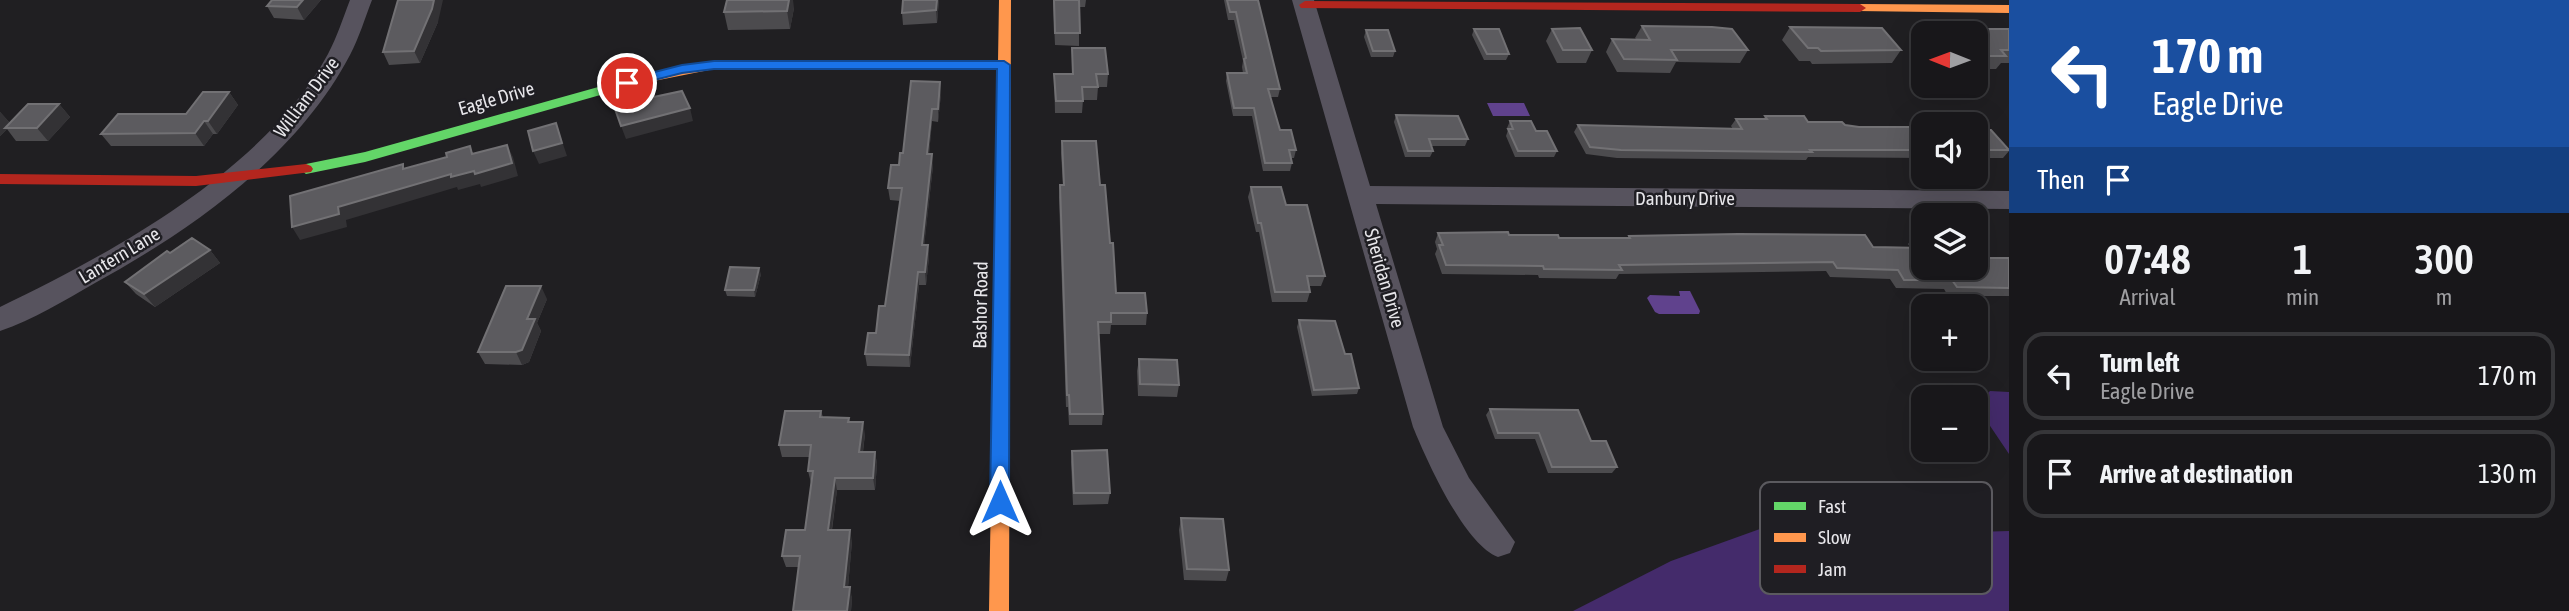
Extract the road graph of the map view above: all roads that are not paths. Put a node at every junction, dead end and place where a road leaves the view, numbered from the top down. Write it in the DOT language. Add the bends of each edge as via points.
graph roads {
  1 [pos="360,0"];
  2 [pos="1005,0"];
  3 [pos="1304,2"];
  4 [pos="2009,9"];
  5 [pos="1004,65"];
  6 [pos="0,179"];
  7 [pos="231,179"];
  8 [pos="1361,195"];
  9 [pos="2009,200"];
  10 [pos="0,320"];
  11 [pos="1498,542"];
  12 [pos="999,611"];
  1 -- 7 [label="street, William Drive" via="340,52 317,87 284,129"];
  2 -- 5 [label="street, Bashor Road"];
  3 -- 4 [label="street"];
  3 -- 8 [label="street, Sheridan Drive"];
  5 -- 7 [label="street, Eagle Drive" via="750,64 682,69 365,158"];
  5 -- 12 [label="street, Bashor Road"];
  6 -- 7 [label="street, Eagle Drive"];
  7 -- 10 [label="street, Lantern Lane" via="125,253"];
  8 -- 9 [label="street, Danbury Drive"];
  8 -- 11 [label="street, Sheridan Drive" via="1428,427 1446,471"];
}
